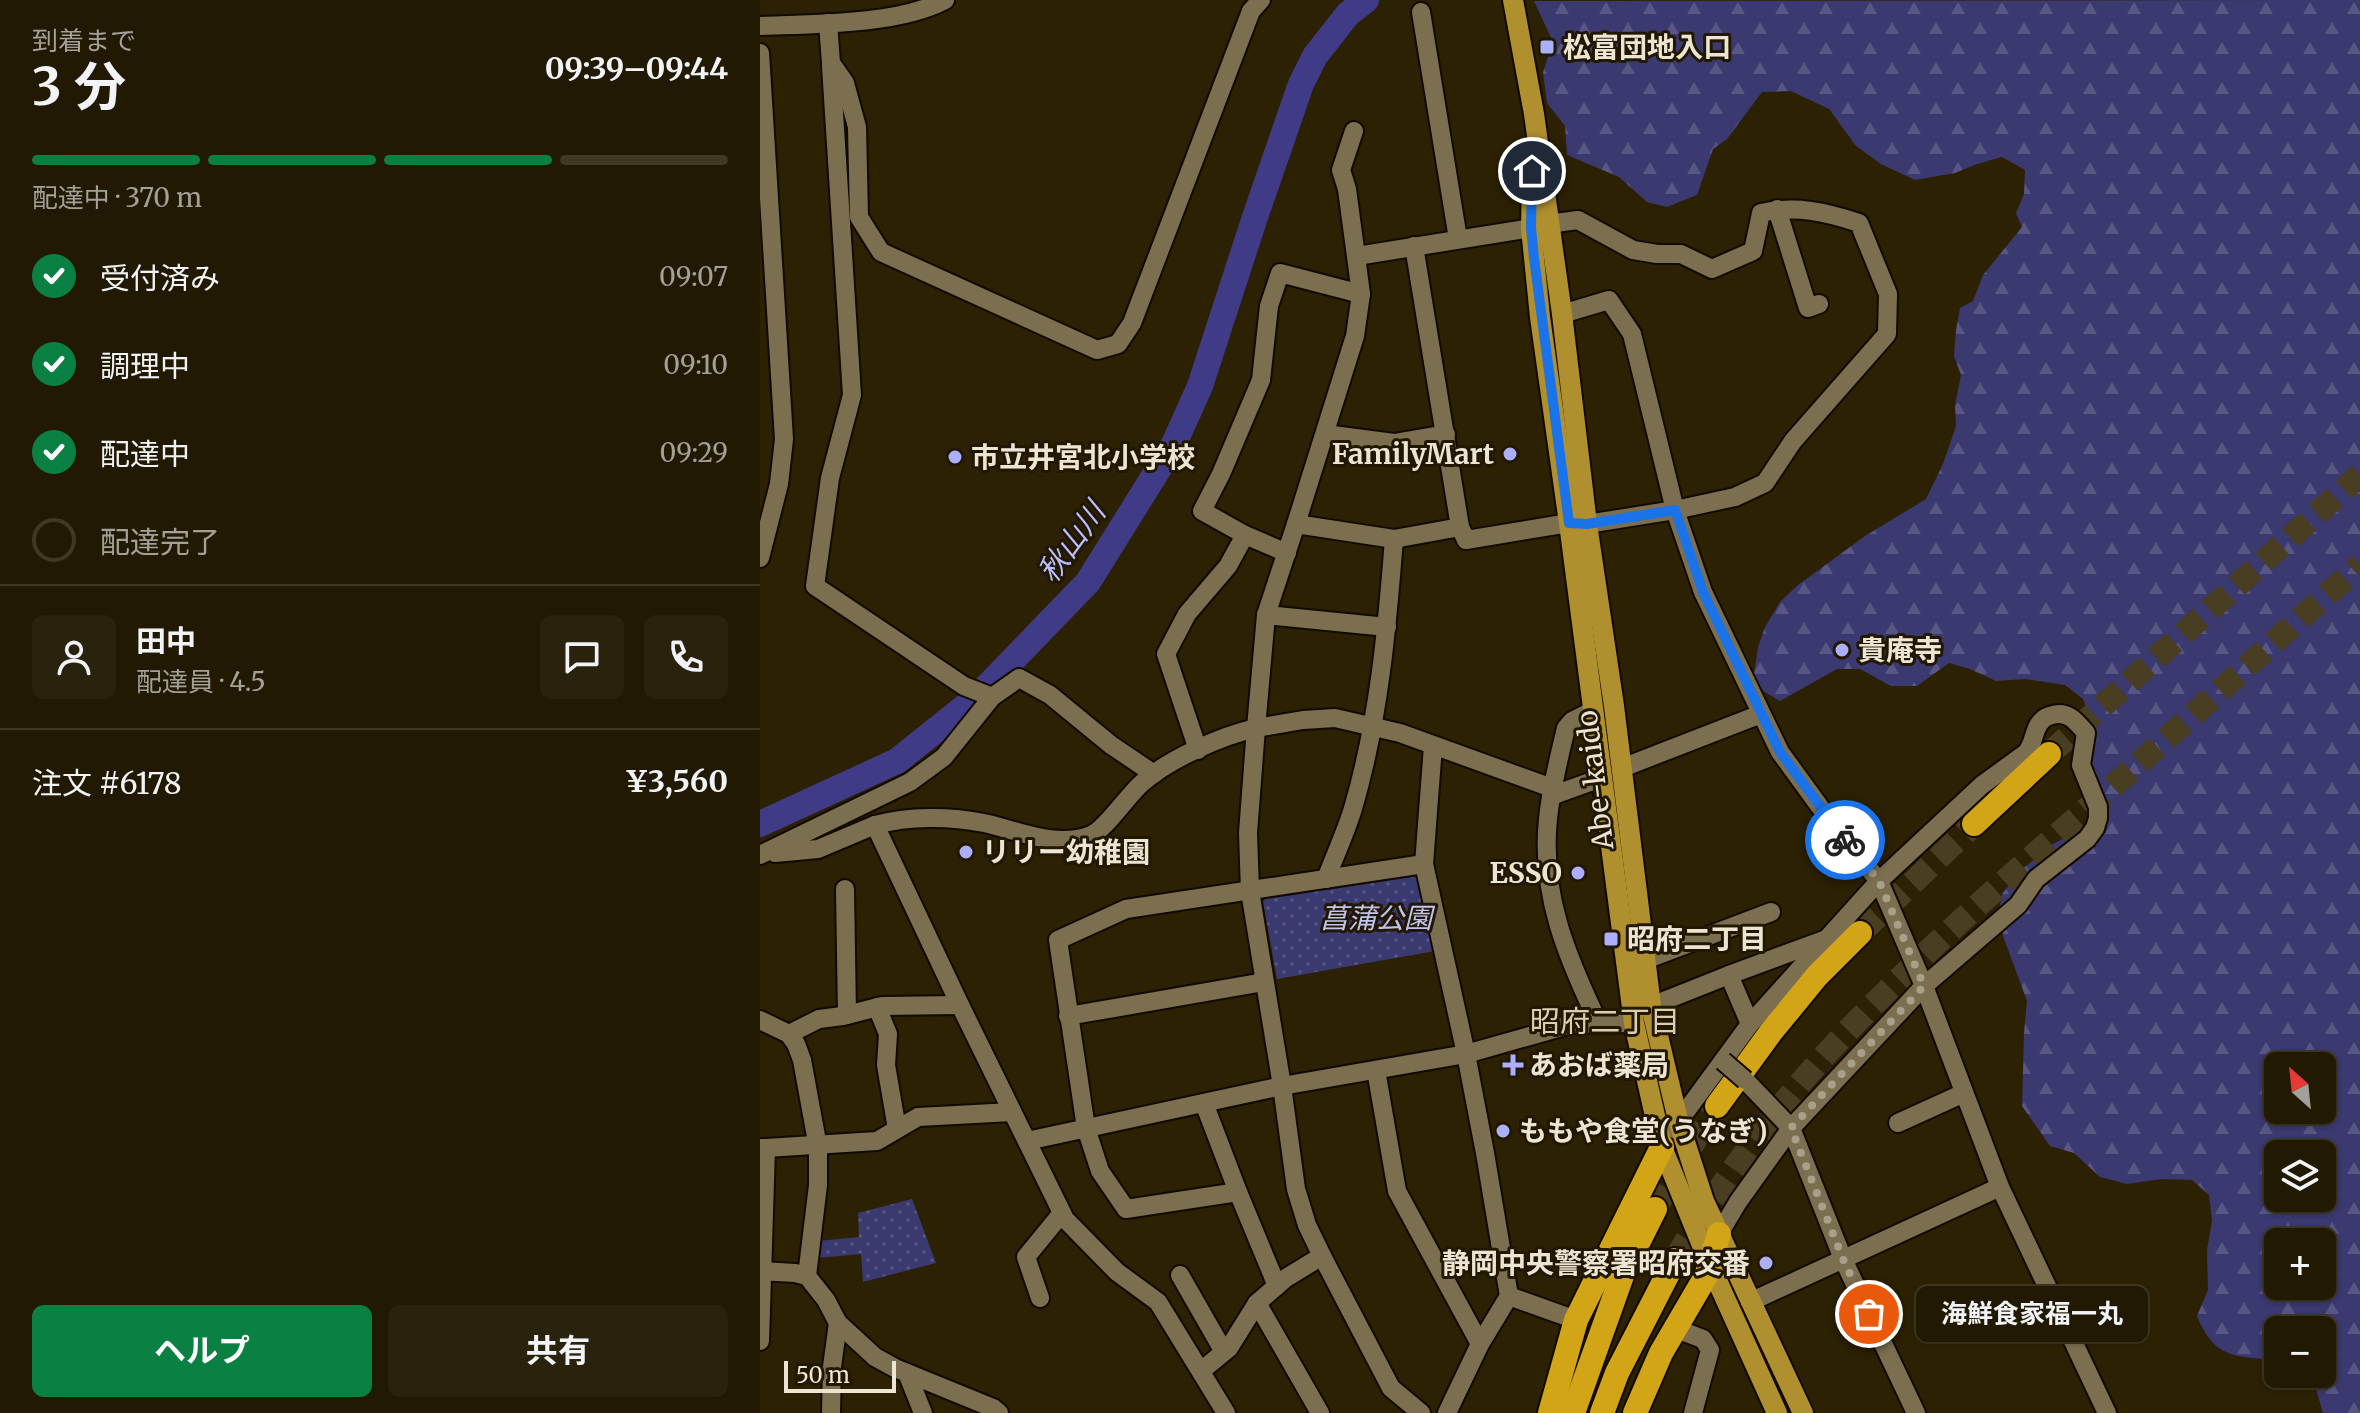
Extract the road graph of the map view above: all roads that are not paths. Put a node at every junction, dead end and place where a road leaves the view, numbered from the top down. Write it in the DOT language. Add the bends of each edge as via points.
graph roads {
  1 [pos="945,0"];
  2 [pos="1261,0"];
  3 [pos="1513,0"];
  4 [pos="895,8"];
  5 [pos="1421,12"];
  6 [pos="828,23"];
  7 [pos="760,26"];
  8 [pos="760,53"];
  9 [pos="831,63"];
  10 [pos="1354,131"];
  11 [pos="1777,209"];
  12 [pos="1540,226"];
  13 [pos="1458,239"];
  14 [pos="1414,246"];
  15 [pos="766,256"];
  16 [pos="1357,256"];
  17 [pos="1361,294"];
  18 [pos="1819,304"];
  19 [pos="1562,314"];
  20 [pos="1325,434"];
  21 [pos="1446,434"];
  22 [pos="1675,510"];
  23 [pos="1296,524"];
  24 [pos="1578,524"];
  25 [pos="1460,527"];
  26 [pos="1245,535"];
  27 [pos="1394,539"];
  28 [pos="1287,553"];
  29 [pos="760,558"];
  30 [pos="1266,615"];
  31 [pos="1387,627"];
  32 [pos="992,697"];
  33 [pos="1592,711"];
  34 [pos="1761,714"];
  35 [pos="1373,726"];
  36 [pos="1256,728"];
  37 [pos="1433,746"];
  38 [pos="1198,750"];
  39 [pos="2049,754"];
  40 [pos="1622,768"];
  41 [pos="1154,774"];
  42 [pos="1601,778"];
  43 [pos="1552,792"];
  44 [pos="1974,824"];
  45 [pos="875,825"];
  46 [pos="761,854"];
  47 [pos="1424,864"];
  48 [pos="1326,879"];
  49 [pos="1879,881"];
  50 [pos="845,889"];
  51 [pos="1250,891"];
  52 [pos="1771,912"];
  53 [pos="1860,933"];
  54 [pos="1826,939"];
  55 [pos="1645,960"];
  56 [pos="1729,975"];
  57 [pos="1264,982"];
  58 [pos="1924,986"];
  59 [pos="960,1005"];
  60 [pos="1651,1006"];
  61 [pos="877,1007"];
  62 [pos="847,1015"];
  63 [pos="1068,1016"];
  64 [pos="760,1020"];
  65 [pos="1634,1023"];
  66 [pos="1599,1024"];
  67 [pos="1750,1024"];
  68 [pos="789,1034"];
  69 [pos="1466,1054"];
  70 [pos="1723,1061"];
  71 [pos="1376,1070"];
  72 [pos="1282,1086"];
  73 [pos="1964,1093"];
  74 [pos="1204,1103"];
  75 [pos="1717,1106"];
  76 [pos="1012,1112"];
  77 [pos="1678,1120"];
  78 [pos="1898,1123"];
  79 [pos="1086,1128"];
  80 [pos="1791,1128"];
  81 [pos="897,1129"];
  82 [pos="1027,1141"];
  83 [pos="818,1147"];
  84 [pos="1662,1147"];
  85 [pos="763,1148"];
  86 [pos="2000,1187"];
  87 [pos="1238,1192"];
  88 [pos="1655,1209"];
  89 [pos="1062,1213"];
  90 [pos="1719,1234"];
  91 [pos="1322,1256"];
  92 [pos="1843,1259"];
  93 [pos="1675,1260"];
  94 [pos="1710,1265"];
  95 [pos="761,1271"];
  96 [pos="1180,1275"];
  97 [pos="807,1276"];
  98 [pos="1277,1286"];
  99 [pos="1509,1296"];
  100 [pos="1040,1298"];
  101 [pos="1750,1302"];
  102 [pos="1257,1303"];
  103 [pos="1576,1320"];
  104 [pos="838,1323"];
  105 [pos="1674,1328"];
  106 [pos="760,1341"];
  107 [pos="1480,1344"];
  108 [pos="1224,1352"];
  109 [pos="1201,1371"];
  110 [pos="907,1373"];
  111 [pos="831,1413"];
  112 [pos="923,1413"];
  113 [pos="999,1413"];
  114 [pos="1226,1413"];
  115 [pos="1320,1413"];
  116 [pos="1421,1413"];
  117 [pos="1447,1413"];
  118 [pos="1550,1413"];
  119 [pos="1573,1413"];
  120 [pos="1602,1413"];
  121 [pos="1635,1413"];
  122 [pos="1693,1413"];
  123 [pos="1777,1413"];
  124 [pos="1803,1413"];
  125 [pos="1916,1413"];
  126 [pos="2107,1413"];
  1 -- 4 [label="street" via="927,10"];
  2 -- 9 [label="street" via="1251,11 1132,323 1118,344 1097,350 881,252 859,217 857,127 845,83"];
  3 -- 12 [label="main road, Abe-kaido" via="1534,114"];
  4 -- 6 [label="street"];
  5 -- 13 [label="street"];
  6 -- 7 [label="street"];
  6 -- 9 [label="street"];
  8 -- 15 [label="street"];
  9 -- 32 [label="street" via="852,395 830,478 815,586 964,686"];
  10 -- 16 [label="street" via="1341,170"];
  11 -- 12 [label="street" via="1761,213 1753,251 1712,269 1681,254 1633,250 1578,220"];
  11 -- 18 [label="street" via="1808,308"];
  11 -- 22 [label="street" via="1817,210 1859,223 1888,294 1887,334 1793,441 1765,483 1735,497"];
  12 -- 13 [label="street"];
  12 -- 19 [label="main road, Abe-kaido"];
  12 -- 24 [label="main road, Abe-kaido" via="1540,317"];
  13 -- 14 [label="street"];
  14 -- 16 [label="street"];
  14 -- 21 [label="street"];
  15 -- 29 [label="street" via="784,439"];
  16 -- 17 [label="street"];
  17 -- 20 [label="street" via="1355,336"];
  17 -- 26 [label="street" via="1280,273 1269,306 1261,380 1202,511"];
  19 -- 22 [label="street" via="1609,300 1632,334"];
  19 -- 24 [label="main road, Abe-kaido"];
  20 -- 21 [label="street" via="1394,443"];
  20 -- 23 [label="street"];
  21 -- 25 [label="street"];
  22 -- 24 [label="street"];
  22 -- 34 [label="street" via="1703,592"];
  23 -- 27 [label="street"];
  23 -- 28 [label="street"];
  24 -- 25 [label="street" via="1466,540"];
  24 -- 33 [label="main road, Abe-kaido"];
  24 -- 40 [label="main road, Abe-kaido"];
  25 -- 27 [label="street"];
  26 -- 28 [label="street"];
  26 -- 38 [label="street" via="1228,566 1187,614 1166,654"];
  27 -- 31 [label="street"];
  28 -- 30 [label="street"];
  30 -- 31 [label="street"];
  30 -- 36 [label="street"];
  31 -- 35 [label="street"];
  32 -- 41 [label="street" via="1019,678 1029,681"];
  32 -- 46 [label="street" via="944,757 910,782"];
  33 -- 42 [label="main road, Abe-kaido"];
  33 -- 43 [label="street, Abe-kaido" via="1566,728"];
  34 -- 40 [label="street"];
  34 -- 49 [label="street" via="1787,764"];
  35 -- 36 [label="street" via="1335,718"];
  35 -- 37 [label="street"];
  35 -- 48 [label="street" via="1354,807"];
  36 -- 38 [label="street"];
  36 -- 51 [label="street" via="1248,833"];
  37 -- 43 [label="street"];
  37 -- 47 [label="street"];
  38 -- 41 [label="street"];
  39 -- 44 [label="highway"];
  40 -- 55 [label="main road, Abe-kaido"];
  41 -- 45 [label="street" via="1093,835 1072,839 942,819"];
  42 -- 43 [label="street"];
  42 -- 65 [label="main road, Abe-kaido"];
  43 -- 66 [label="street, Abe-kaido" via="1546,844 1554,911"];
  45 -- 46 [label="street" via="818,849"];
  45 -- 59 [label="street"];
  47 -- 48 [label="street"];
  47 -- 69 [label="street"];
  48 -- 51 [label="street"];
  49 -- 54 [label="street"];
  49 -- 58 [label="street"];
  49 -- 58 [label="street" via="1982,785 2026,753 2044,718 2058,713 2072,717 2086,733 2081,765 2098,807 2095,828 2036,879 2018,905"];
  50 -- 62 [label="street"];
  51 -- 57 [label="street"];
  51 -- 63 [label="street" via="1126,909 1058,940"];
  52 -- 55 [label="street"];
  53 -- 75 [label="highway" via="1817,976"];
  54 -- 56 [label="street"];
  54 -- 67 [label="street"];
  55 -- 60 [label="main road, Abe-kaido"];
  56 -- 60 [label="street"];
  56 -- 67 [label="street"];
  57 -- 63 [label="street"];
  57 -- 72 [label="street"];
  58 -- 73 [label="street"];
  58 -- 80 [label="street"];
  59 -- 61 [label="street"];
  59 -- 76 [label="street"];
  60 -- 77 [label="main road, Abe-kaido"];
  61 -- 62 [label="street"];
  61 -- 81 [label="street" via="888,1034 886,1065"];
  62 -- 68 [label="street" via="819,1019"];
  63 -- 79 [label="street"];
  64 -- 68 [label="street"];
  65 -- 66 [label="street"];
  65 -- 84 [label="main road, Abe-kaido"];
  66 -- 69 [label="street" via="1572,1024"];
  67 -- 70 [label="street"];
  68 -- 83 [label="street" via="802,1060"];
  69 -- 71 [label="street"];
  69 -- 99 [label="street"];
  70 -- 77 [label="street"];
  70 -- 80 [label="street, bridge"];
  71 -- 72 [label="street"];
  71 -- 107 [label="street" via="1397,1191"];
  72 -- 74 [label="street"];
  72 -- 91 [label="street" via="1296,1189"];
  73 -- 78 [label="street"];
  73 -- 86 [label="street"];
  74 -- 79 [label="street"];
  74 -- 87 [label="street"];
  76 -- 81 [label="street" via="918,1117"];
  76 -- 82 [label="street"];
  77 -- 84 [label="street"];
  77 -- 90 [label="main road, Abe-kaido"];
  79 -- 82 [label="street"];
  79 -- 87 [label="street" via="1100,1171 1126,1209"];
  80 -- 90 [label="street"];
  80 -- 92 [label="street"];
  81 -- 83 [label="street" via="877,1141"];
  82 -- 89 [label="street"];
  83 -- 85 [label="street"];
  83 -- 97 [label="street"];
  84 -- 94 [label="main road, Abe-kaido"];
  84 -- 103 [label="highway"];
  85 -- 95 [label="street"];
  86 -- 92 [label="street"];
  86 -- 126 [label="street"];
  87 -- 98 [label="street"];
  88 -- 119 [label="highway" via="1623,1273"];
  89 -- 100 [label="street" via="1026,1257"];
  89 -- 109 [label="street" via="1117,1272 1158,1302"];
  90 -- 94 [label="highway"];
  90 -- 101 [label="main road, Abe-kaido"];
  91 -- 98 [label="street"];
  91 -- 116 [label="street" via="1391,1388"];
  92 -- 101 [label="street"];
  92 -- 125 [label="street"];
  93 -- 120 [label="highway"];
  94 -- 105 [label="highway"];
  94 -- 123 [label="main road, Abe-kaido"];
  95 -- 97 [label="street"];
  95 -- 106 [label="street"];
  96 -- 108 [label="street"];
  97 -- 104 [label="street"];
  98 -- 102 [label="street"];
  99 -- 103 [label="street"];
  99 -- 107 [label="street"];
  101 -- 124 [label="main road, Abe-kaido"];
  102 -- 108 [label="street"];
  102 -- 115 [label="street"];
  103 -- 118 [label="highway"];
  104 -- 110 [label="street" via="875,1357"];
  104 -- 111 [label="street"];
  105 -- 121 [label="highway"];
  105 -- 122 [label="street" via="1703,1339 1710,1350"];
  107 -- 117 [label="street"];
  108 -- 109 [label="street"];
  109 -- 114 [label="street"];
  110 -- 112 [label="street"];
  110 -- 113 [label="street"];
}
